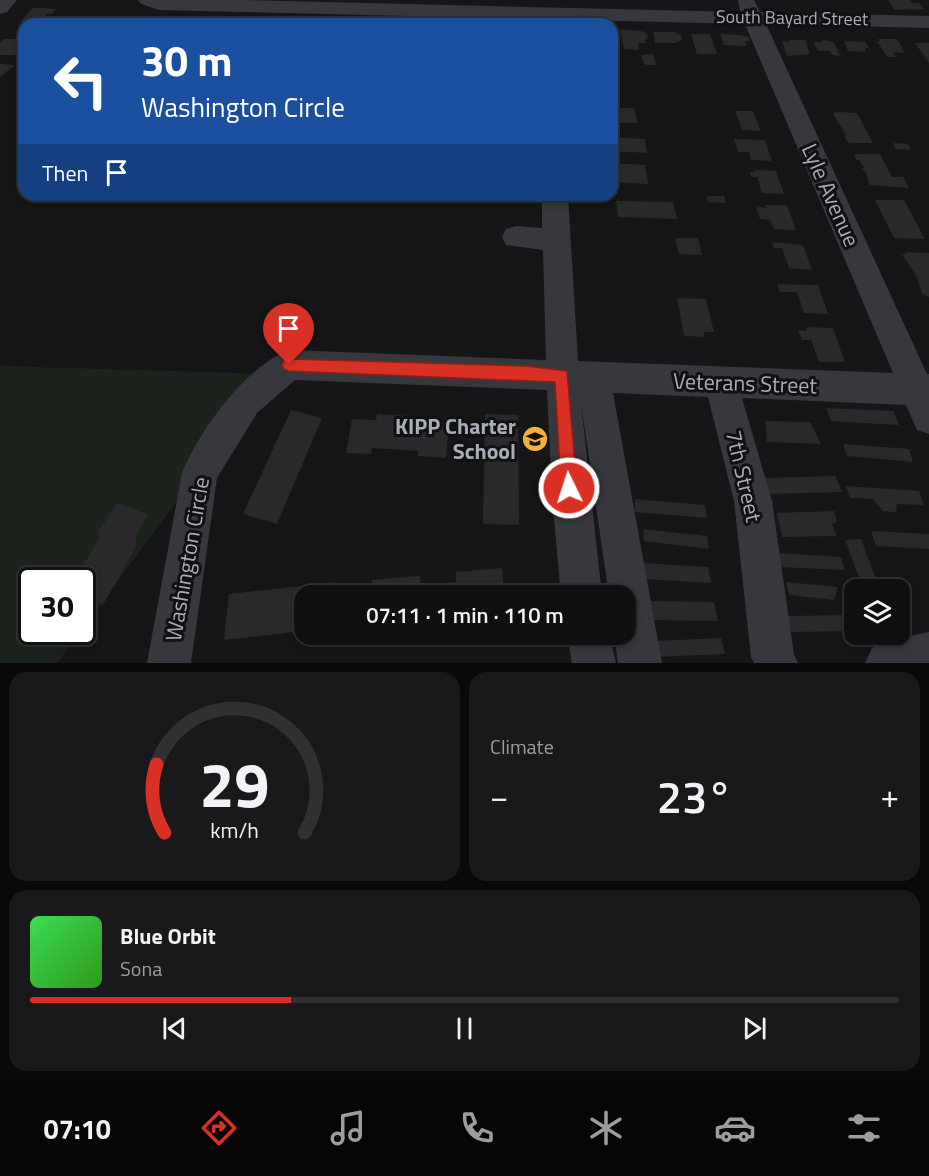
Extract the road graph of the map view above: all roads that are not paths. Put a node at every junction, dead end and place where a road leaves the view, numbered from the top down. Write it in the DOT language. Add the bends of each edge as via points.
graph roads {
  1 [pos="7,0"];
  2 [pos="240,3"];
  3 [pos="156,4"];
  4 [pos="0,8"];
  5 [pos="749,9"];
  6 [pos="547,12"];
  7 [pos="929,22"];
  8 [pos="555,201"];
  9 [pos="516,237"];
  10 [pos="556,240"];
  11 [pos="578,377"];
  12 [pos="721,382"];
  13 [pos="925,399"];
  14 [pos="580,585"];
  15 [pos="590,645"];
  16 [pos="929,654"];
  17 [pos="169,663"];
  18 [pos="594,663"];
  19 [pos="640,663"];
  20 [pos="776,663"];
  21 [pos="887,663"];
  1 -- 4 [label="street"];
  2 -- 3 [label="street, South Bayard Street" via="190,7"];
  2 -- 6 [label="street, South Bayard Street"];
  5 -- 6 [label="street, South Bayard Street"];
  5 -- 7 [label="street, South Bayard Street"];
  5 -- 13 [label="street, Lyle Avenue"];
  8 -- 10 [label="street"];
  9 -- 10 [label="street"];
  10 -- 11 [label="street"];
  11 -- 12 [label="street, Veterans Street"];
  11 -- 14 [label="street" via="570,510"];
  11 -- 17 [label="street, Washington Circle" via="289,365 245,402 200,473"];
  11 -- 19 [label="street"];
  12 -- 13 [label="street, Veterans Street"];
  12 -- 20 [label="street, 7th Street" via="753,501"];
  15 -- 18 [label="street"];
  16 -- 21 [label="street"];
}
